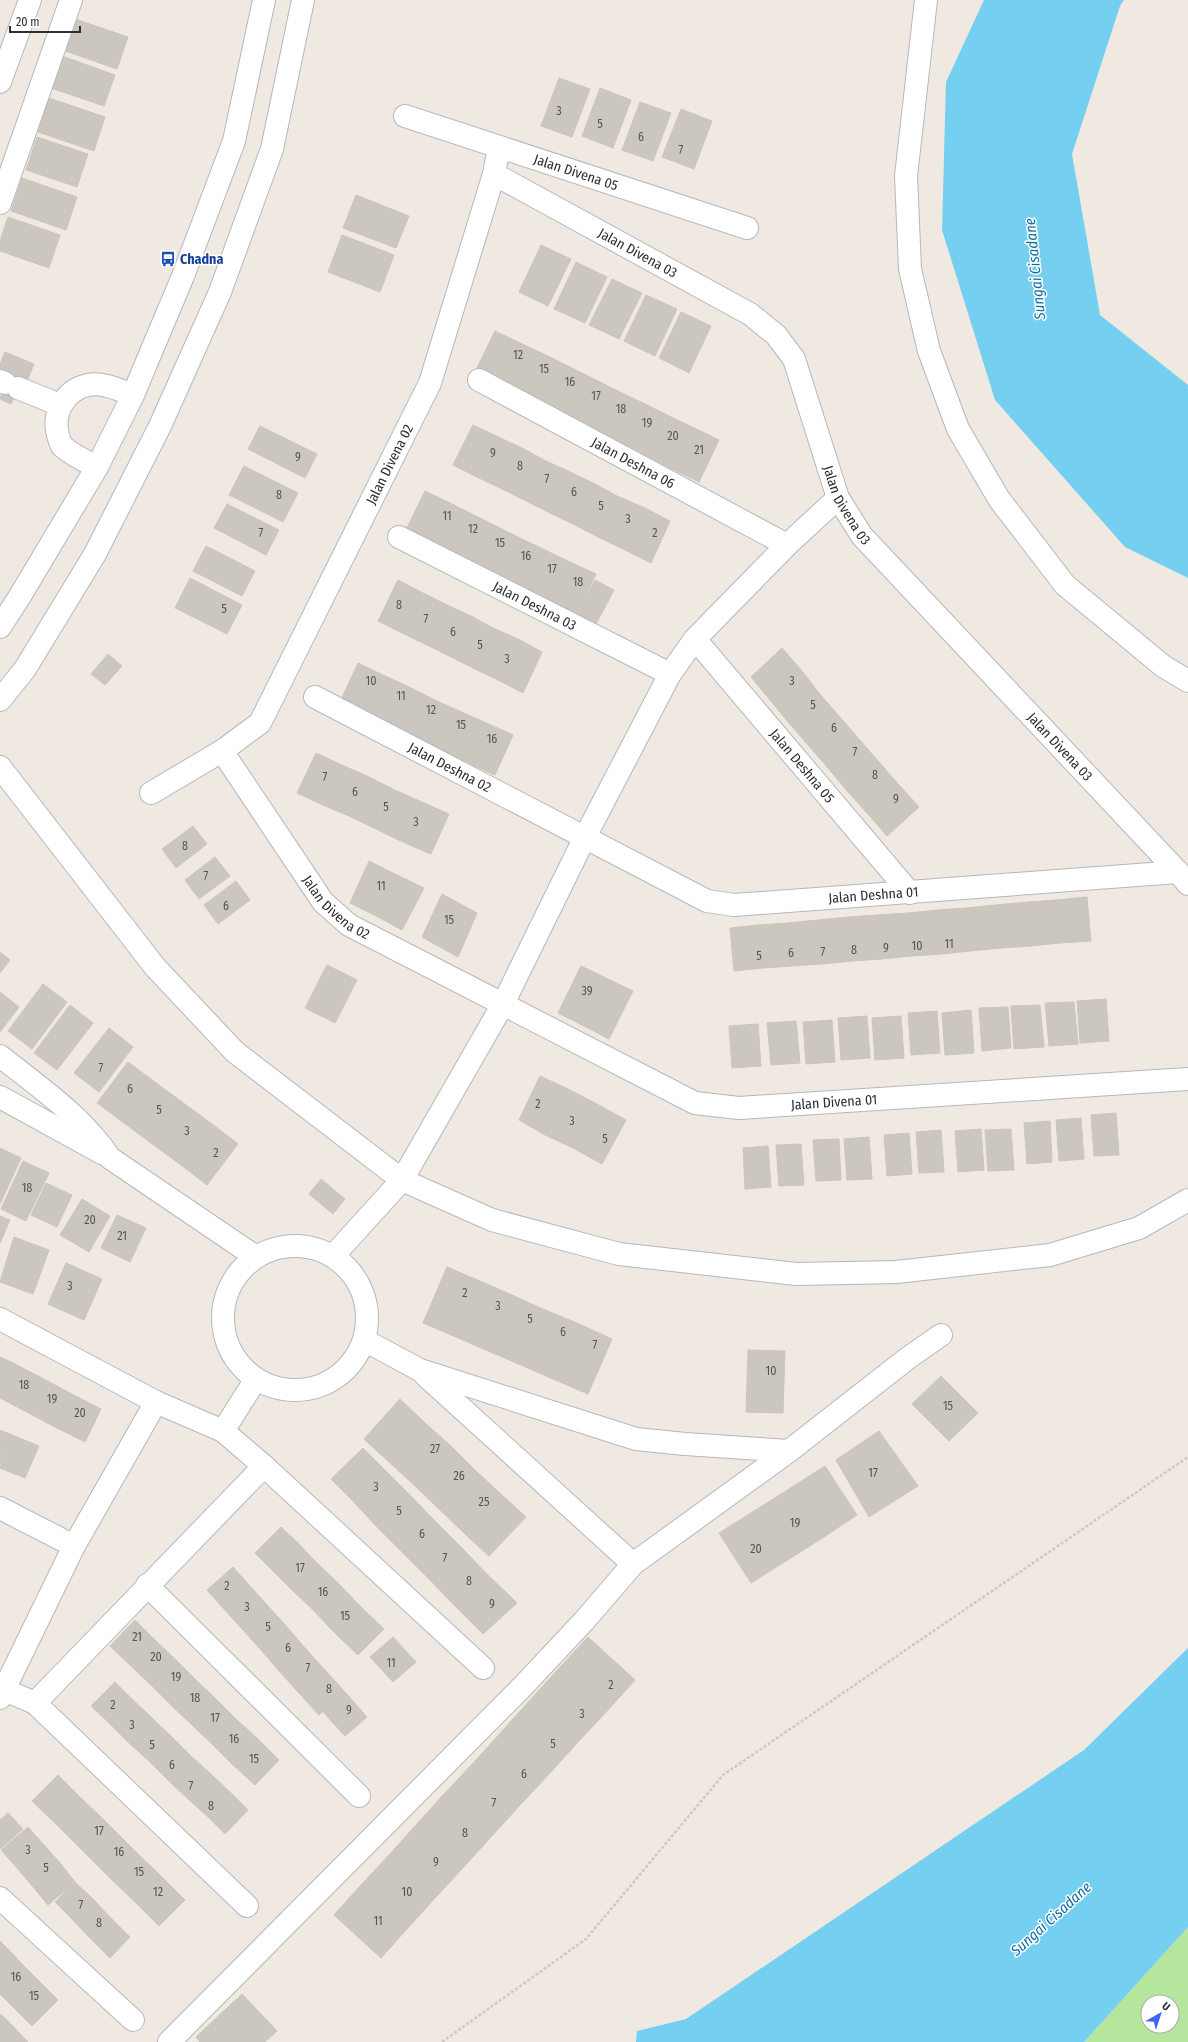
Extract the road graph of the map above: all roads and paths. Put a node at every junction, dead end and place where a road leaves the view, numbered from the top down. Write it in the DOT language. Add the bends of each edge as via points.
graph roads {
  1 [pos="30,0"];
  2 [pos="71,0"];
  3 [pos="264,0"];
  4 [pos="303,0"];
  5 [pos="926,0"];
  6 [pos="0,82"];
  7 [pos="405,116"];
  8 [pos="500,147"];
  9 [pos="494,174"];
  10 [pos="0,203"];
  11 [pos="747,228"];
  12 [pos="479,380"];
  13 [pos="7,384"];
  14 [pos="133,395"];
  15 [pos="60,405"];
  16 [pos="97,467"];
  17 [pos="838,498"];
  18 [pos="399,537"];
  19 [pos="787,546"];
  20 [pos="0,627"];
  21 [pos="695,639"];
  22 [pos="670,674"];
  23 [pos="1188,681"];
  24 [pos="315,697"];
  25 [pos="0,700"];
  26 [pos="222,751"];
  27 [pos="0,767"];
  28 [pos="152,793"];
  29 [pos="585,837"];
  30 [pos="1183,878"];
  31 [pos="910,893"];
  32 [pos="503,1004"];
  33 [pos="0,1056"];
  34 [pos="1188,1079"];
  35 [pos="0,1097"];
  36 [pos="110,1158"];
  37 [pos="402,1180"];
  38 [pos="1188,1200"];
  39 [pos="333,1256"];
  40 [pos="256,1257"];
  41 [pos="0,1319"];
  42 [pos="941,1335"];
  43 [pos="364,1340"];
  44 [pos="420,1370"];
  45 [pos="256,1379"];
  46 [pos="156,1402"];
  47 [pos="223,1431"];
  48 [pos="789,1451"];
  49 [pos="1188,1457"];
  50 [pos="264,1466"];
  51 [pos="0,1508"];
  52 [pos="74,1546"];
  53 [pos="633,1564"];
  54 [pos="147,1585"];
  55 [pos="483,1668"];
  56 [pos="1,1692"];
  57 [pos="36,1703"];
  58 [pos="359,1796"];
  59 [pos="0,1898"];
  60 [pos="247,1906"];
  61 [pos="133,2020"];
  62 [pos="169,2042"];
  63 [pos="442,2042"];
  1 -- 6 [label="street"];
  2 -- 10 [label="street"];
  3 -- 14 [label="street" via="234,141 183,276"];
  4 -- 25 [label="street" via="272,149 220,292 160,426 95,554 25,669"];
  5 -- 23 [label="street" via="906,176 910,269 929,351 958,429 999,499 1065,585 1163,666"];
  7 -- 8 [label="street, Jalan Divena 05"];
  8 -- 9 [label="street, Jalan Divena 02"];
  8 -- 11 [label="street, Jalan Divena 05"];
  9 -- 17 [label="street, Jalan Divena 03" via="750,314 776,334 794,359"];
  9 -- 26 [label="street, Jalan Divena 02" via="430,383 260,723"];
  12 -- 19 [label="street, Jalan Deshna 06"];
  13 -- 15 [label="street"];
  14 -- 15 [label="street" via="110,386 88,385 72,392"];
  14 -- 16 [label="street"];
  15 -- 16 [label="street" via="56,424 61,445"];
  16 -- 20 [label="street"];
  17 -- 19 [label="street"];
  17 -- 30 [label="street, Jalan Divena 03" via="862,536"];
  18 -- 22 [label="street, Jalan Deshna 03"];
  19 -- 21 [label="street"];
  21 -- 22 [label="street"];
  21 -- 31 [label="street, Jalan Deshna 05"];
  22 -- 29 [label="street"];
  24 -- 29 [label="street, Jalan Deshna 02"];
  26 -- 28 [label="street, Jalan Divena 02"];
  26 -- 32 [label="street, Jalan Divena 02" via="323,902 349,925"];
  27 -- 37 [label="street" via="155,967 234,1052"];
  29 -- 31 [label="street, Jalan Deshna 01" via="707,901 734,905"];
  29 -- 32 [label="street"];
  30 -- 31 [label="street, Jalan Deshna 01"];
  32 -- 34 [label="street, Jalan Divena 01" via="696,1103 739,1108"];
  32 -- 37 [label="street"];
  33 -- 36 [label="street" via="78,1119 97,1138"];
  35 -- 36 [label="street"];
  36 -- 40 [label="street"];
  37 -- 38 [label="street" via="492,1220 619,1254 796,1274 896,1272 1050,1255 1139,1228"];
  37 -- 39 [label="street"];
  39 -- 40 [label="street" via="307,1247 280,1247"];
  39 -- 43 [label="street" via="351,1272 363,1293 368,1317"];
  40 -- 45 [label="street" via="235,1277 224,1303 224,1332 235,1359"];
  41 -- 46 [label="street"];
  42 -- 48 [label="street"];
  43 -- 44 [label="street"];
  43 -- 45 [label="street" via="351,1364 332,1381 307,1390 280,1389"];
  44 -- 48 [label="street" via="636,1439"];
  44 -- 53 [label="street"];
  45 -- 47 [label="street"];
  46 -- 47 [label="street"];
  46 -- 52 [label="street"];
  47 -- 50 [label="street"];
  48 -- 53 [label="street"];
  49 -- 63 [label="path" via="723,1775 586,1939"];
  50 -- 54 [label="street"];
  50 -- 55 [label="street"];
  51 -- 52 [label="street"];
  52 -- 56 [label="street"];
  53 -- 62 [label="street" via="523,1686"];
  54 -- 57 [label="street"];
  54 -- 58 [label="street"];
  56 -- 57 [label="street"];
  57 -- 60 [label="street"];
  59 -- 61 [label="street"];
}
